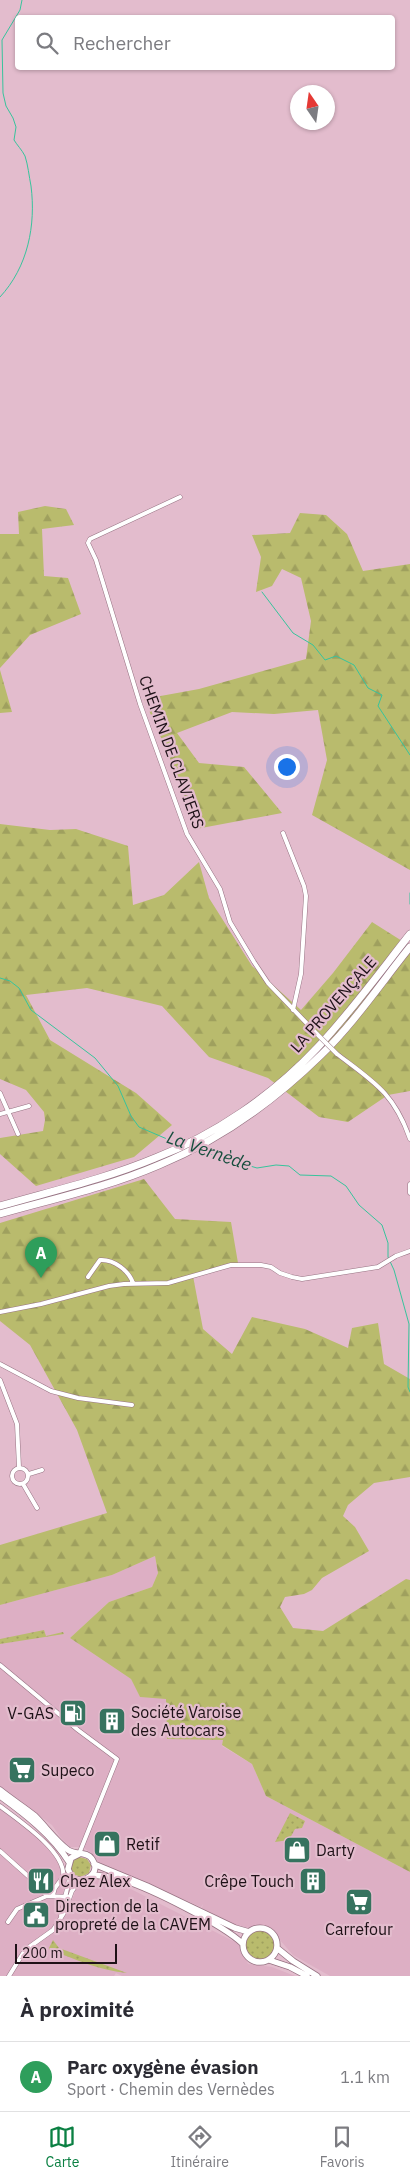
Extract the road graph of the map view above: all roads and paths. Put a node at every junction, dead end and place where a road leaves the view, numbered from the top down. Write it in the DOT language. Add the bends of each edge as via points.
graph roads {
  1 [pos="180,497"];
  2 [pos="283,834"];
  3 [pos="410,934"];
  4 [pos="410,947"];
  5 [pos="293,1010"];
  6 [pos="0,1093"];
  7 [pos="29,1106"];
  8 [pos="8,1112"];
  9 [pos="0,1114"];
  10 [pos="18,1134"];
  11 [pos="410,1139"];
  12 [pos="410,1184"];
  13 [pos="410,1193"];
  14 [pos="0,1206"];
  15 [pos="0,1214"];
  16 [pos="410,1251"];
  17 [pos="88,1277"];
  18 [pos="133,1283"];
  19 [pos="0,1312"];
  20 [pos="0,1364"];
  21 [pos="0,1380"];
  22 [pos="132,1405"];
  23 [pos="20,1467"];
  24 [pos="42,1470"];
  25 [pos="28,1474"];
  26 [pos="23,1484"];
  27 [pos="37,1508"];
  28 [pos="0,1665"];
  29 [pos="0,1790"];
  30 [pos="0,1796"];
  31 [pos="0,1806"];
  32 [pos="85,1844"];
  33 [pos="0,1851"];
  34 [pos="79,1854"];
  35 [pos="89,1856"];
  36 [pos="69,1862"];
  37 [pos="94,1864"];
  38 [pos="70,1875"];
  39 [pos="92,1875"];
  40 [pos="78,1880"];
  41 [pos="53,1895"];
  42 [pos="47,1896"];
  43 [pos="67,1896"];
  44 [pos="8,1922"];
  45 [pos="249,1932"];
  46 [pos="243,1944"];
  47 [pos="277,1948"];
  48 [pos="269,1960"];
  49 [pos="9,1976"];
  50 [pos="307,1976"];
  51 [pos="317,1976"];
  1 -- 5 [label="street, CHEMIN DE CLAVIERS" via="90,539 88,543 140,704 187,834 220,889 230,922 254,962"];
  2 -- 5 [label="street" via="306,896 301,974"];
  3 -- 14 [label="highway, LA PROVENÇALE" via="316,1049 255,1102 212,1131 123,1170"];
  4 -- 15 [label="highway, LA PROVENÇALE" via="322,1054 262,1106 204,1144 116,1181"];
  5 -- 11 [label="street, CHEMIN DE CLAVIERS, bridge" via="338,1054 380,1086 394,1103"];
  6 -- 8 [label="street"];
  7 -- 8 [label="street"];
  8 -- 9 [label="street"];
  8 -- 10 [label="street"];
  12 -- 13 [label="street"];
  16 -- 18 [label="street" via="378,1267 302,1278 292,1278 261,1265 231,1265 168,1283"];
  17 -- 18 [label="street" via="103,1260 120,1266"];
  18 -- 19 [label="street"];
  20 -- 22 [label="street" via="51,1391"];
  21 -- 23 [label="street" via="14,1410"];
  23 -- 25 [label="street" via="25,1468"];
  23 -- 26 [label="street" via="13,1472 12,1478"];
  24 -- 25 [label="street"];
  25 -- 26 [label="street" via="28,1480"];
  26 -- 27 [label="street"];
  28 -- 32 [label="street" via="117,1759 88,1827"];
  29 -- 34 [label="main road" via="34,1816 69,1851"];
  30 -- 36 [label="main road" via="35,1823"];
  31 -- 41 [label="street" via="46,1844 60,1862 63,1878"];
  32 -- 34 [label="street"];
  32 -- 35 [label="street"];
  33 -- 42 [label="street"];
  34 -- 35 [label="main road"];
  34 -- 36 [label="main road"];
  35 -- 37 [label="main road"];
  36 -- 38 [label="main road"];
  37 -- 39 [label="main road"];
  37 -- 45 [label="main road"];
  38 -- 40 [label="main road"];
  38 -- 43 [label="street"];
  39 -- 40 [label="main road"];
  39 -- 46 [label="main road" via="124,1881 149,1891 218,1926"];
  40 -- 43 [label="street"];
  41 -- 42 [label="street"];
  41 -- 43 [label="street"];
  42 -- 44 [label="street" via="17,1909"];
  43 -- 49 [label="street" via="53,1930 25,1950"];
  45 -- 46 [label="main road"];
  45 -- 47 [label="main road" via="259,1928 267,1930 274,1936"];
  46 -- 48 [label="main road" via="244,1952 251,1960"];
  47 -- 48 [label="main road"];
  47 -- 51 [label="main road"];
  48 -- 50 [label="main road"];
}
